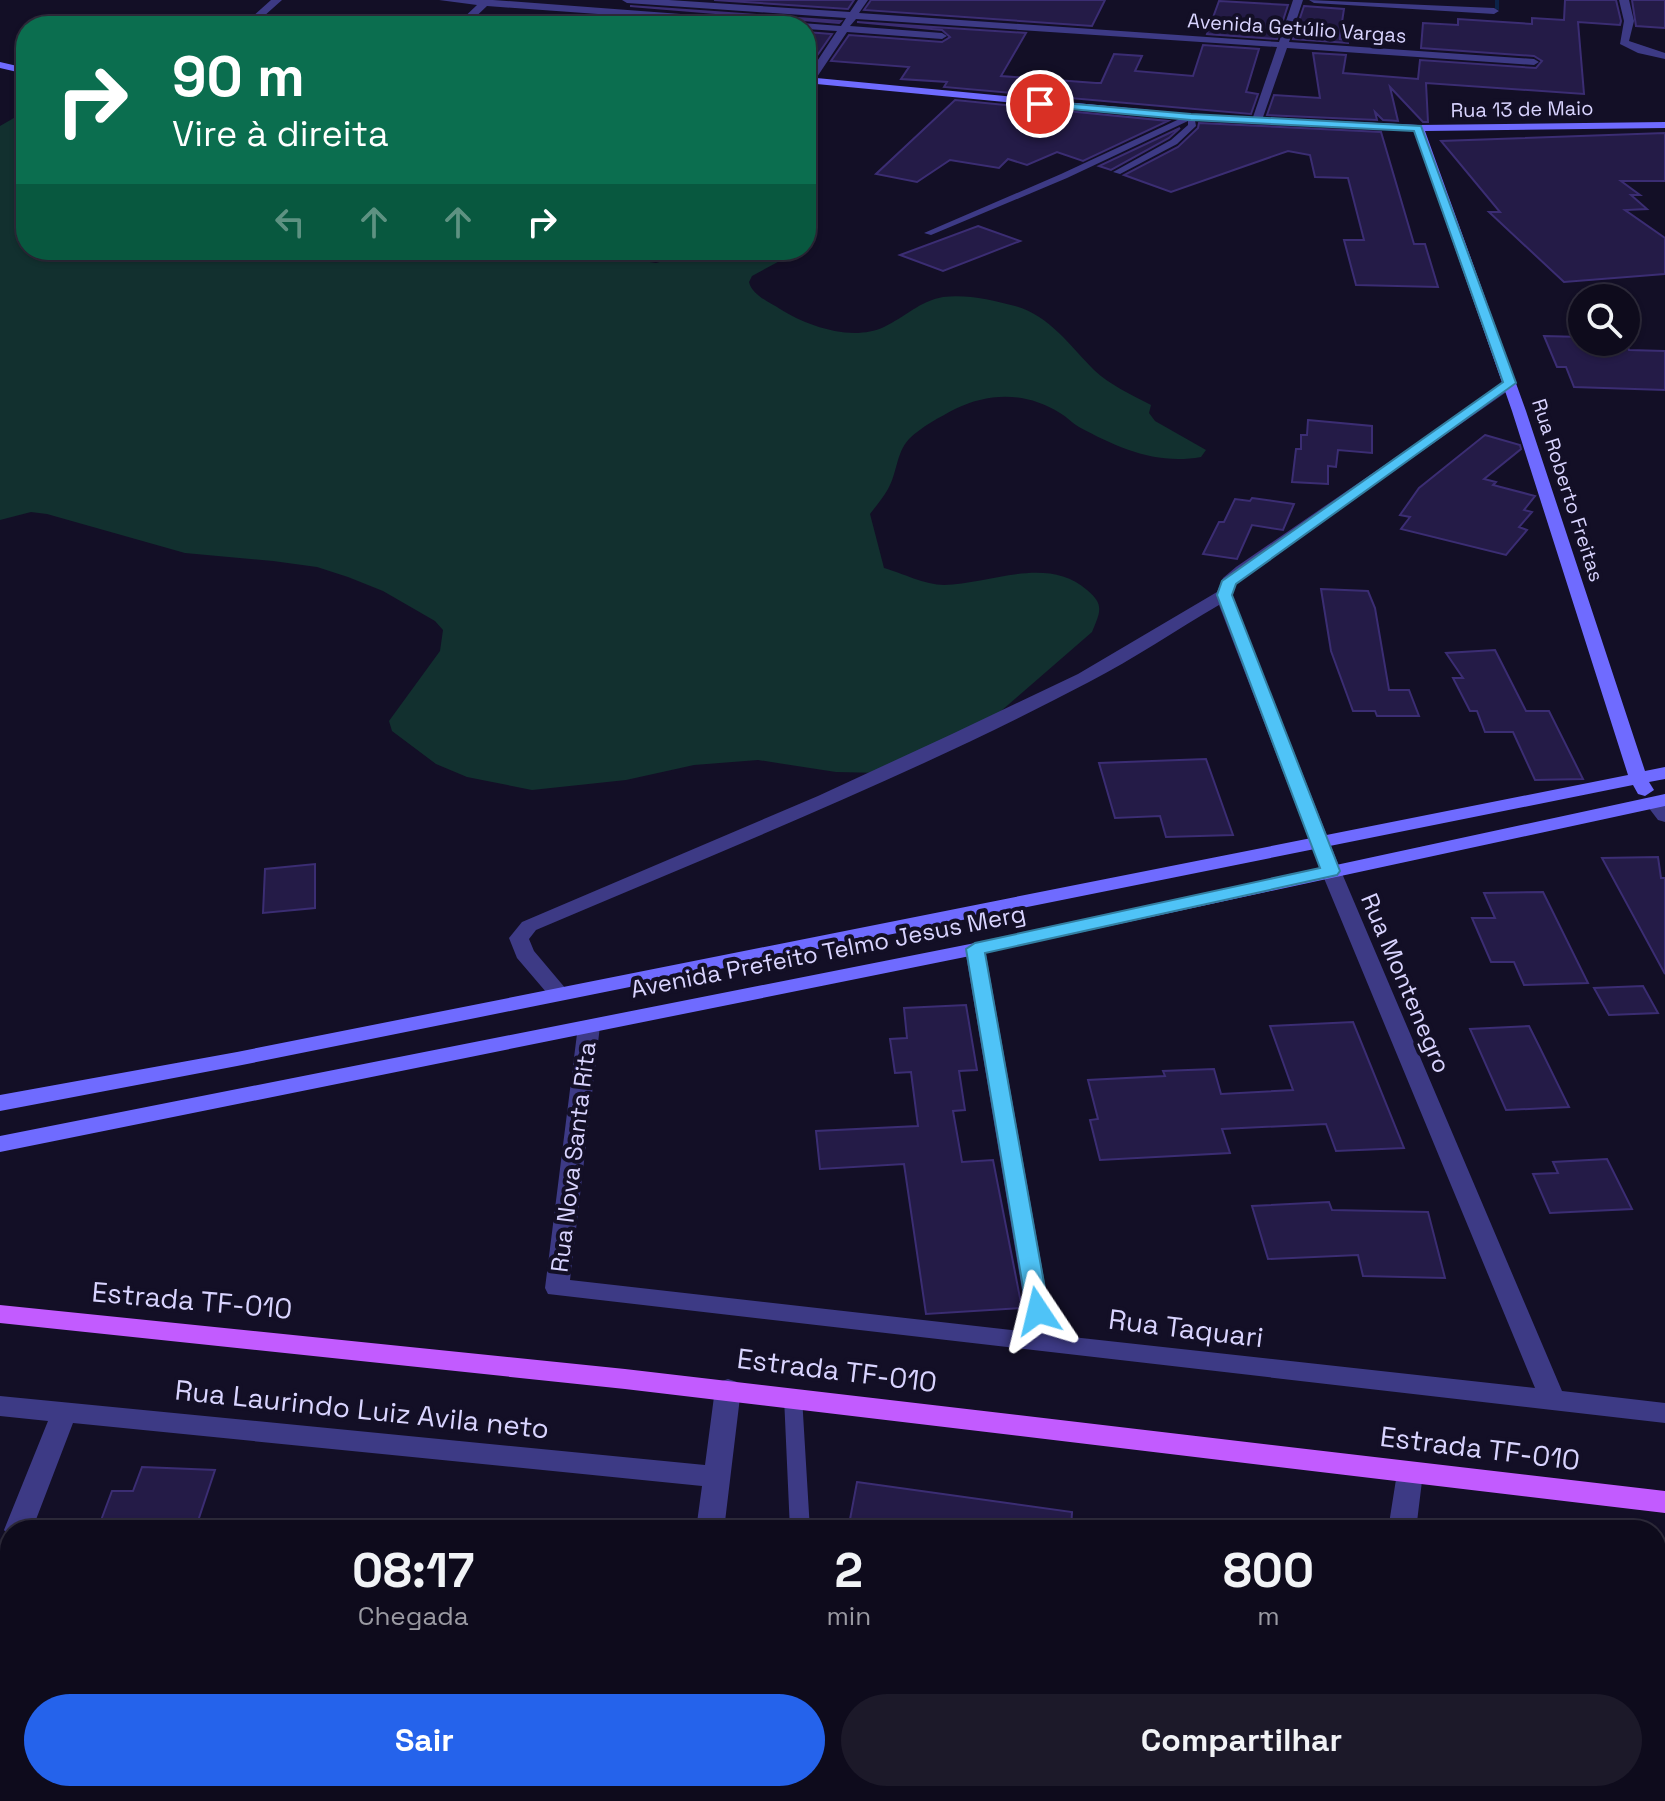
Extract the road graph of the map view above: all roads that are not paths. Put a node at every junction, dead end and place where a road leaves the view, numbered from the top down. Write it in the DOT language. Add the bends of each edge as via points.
graph roads {
  1 [pos="277,0"];
  2 [pos="444,0"];
  3 [pos="627,0"];
  4 [pos="863,0"];
  5 [pos="1298,0"];
  6 [pos="1314,0"];
  7 [pos="1624,0"];
  8 [pos="671,1"];
  9 [pos="486,2"];
  10 [pos="1494,11"];
  11 [pos="853,15"];
  12 [pos="259,16"];
  13 [pos="471,16"];
  14 [pos="659,16"];
  15 [pos="816,27"];
  16 [pos="843,29"];
  17 [pos="942,36"];
  18 [pos="1282,45"];
  19 [pos="1665,56"];
  20 [pos="1534,62"];
  21 [pos="816,68"];
  22 [pos="816,82"];
  23 [pos="1191,117"];
  24 [pos="1257,120"];
  25 [pos="1665,125"];
  26 [pos="1418,128"];
  27 [pos="1117,172"];
  28 [pos="928,233"];
  29 [pos="1510,383"];
  30 [pos="1227,588"];
  31 [pos="1665,773"];
  32 [pos="1638,778"];
  33 [pos="1661,806"];
  34 [pos="1321,841"];
  35 [pos="1331,871"];
  36 [pos="975,949"];
  37 [pos="559,994"];
  38 [pos="589,1026"];
  39 [pos="0,1103"];
  40 [pos="0,1144"];
  41 [pos="557,1288"];
  42 [pos="0,1314"];
  43 [pos="1043,1341"];
  44 [pos="728,1389"];
  45 [pos="793,1397"];
  46 [pos="1554,1402"];
  47 [pos="0,1406"];
  48 [pos="65,1412"];
  49 [pos="1665,1413"];
  50 [pos="1410,1473"];
  51 [pos="717,1477"];
  52 [pos="1665,1502"];
  53 [pos="22,1520"];
  54 [pos="711,1520"];
  55 [pos="799,1520"];
  56 [pos="1403,1520"];
  1 -- 12 [label="street"];
  2 -- 9 [label="street"];
  3 -- 8 [label="street, Avenida Getúlio Vargas"];
  4 -- 11 [label="street"];
  5 -- 18 [label="street"];
  6 -- 10 [label="street"];
  7 -- 19 [label="street" via="1629,21 1624,42"];
  8 -- 11 [label="street, Avenida Getúlio Vargas"];
  8 -- 14 [label="street"];
  9 -- 13 [label="street"];
  9 -- 14 [label="street"];
  11 -- 16 [label="street"];
  11 -- 18 [label="street, Avenida Getúlio Vargas"];
  15 -- 16 [label="street"];
  16 -- 17 [label="street"];
  16 -- 21 [label="street"];
  18 -- 20 [label="street, Avenida Getúlio Vargas"];
  18 -- 24 [label="street"];
  22 -- 23 [label="main road, Rua 13 de Maio"];
  23 -- 24 [label="main road, Rua 13 de Maio"];
  23 -- 27 [label="lane" via="1192,126 1174,142"];
  23 -- 28 [label="lane"];
  24 -- 26 [label="main road, Rua 13 de Maio"];
  25 -- 26 [label="main road, Rua 13 de Maio"];
  26 -- 29 [label="main road, Rua Roberto Freitas"];
  29 -- 30 [label="street"];
  29 -- 32 [label="main road, Rua Roberto Freitas"];
  30 -- 34 [label="street, Rua Montenegro"];
  30 -- 37 [label="street" via="1084,678 825,800 529,926 519,938 524,953"];
  31 -- 32 [label="main road, Avenida Prefeito Telmo Jesus Merg"];
  32 -- 33 [label="main road, Rua Roberto Freitas"];
  32 -- 34 [label="main road, Avenida Prefeito Telmo Jesus Merg"];
  33 -- 35 [label="main road, Avenida Prefeito Telmo Jesus Merg"];
  34 -- 35 [label="street, Rua Montenegro"];
  34 -- 37 [label="main road, Avenida Prefeito Telmo Jesus Merg"];
  35 -- 36 [label="main road, Avenida Prefeito Telmo Jesus Merg"];
  35 -- 46 [label="street, Rua Montenegro"];
  36 -- 38 [label="main road, Avenida Prefeito Telmo Jesus Merg"];
  36 -- 43 [label="street"];
  37 -- 39 [label="main road, Avenida Prefeito Telmo Jesus Merg"];
  38 -- 40 [label="main road, Avenida Prefeito Telmo Jesus Merg"];
  38 -- 41 [label="street, Rua Nova Santa Rita"];
  41 -- 43 [label="street, Rua Taquari"];
  42 -- 44 [label="main road, Estrada TF-010"];
  43 -- 46 [label="street, Rua Taquari"];
  44 -- 45 [label="main road, Estrada TF-010"];
  44 -- 51 [label="street"];
  45 -- 50 [label="main road, Estrada TF-010"];
  45 -- 55 [label="lane"];
  46 -- 49 [label="street, Rua Taquari"];
  47 -- 48 [label="street, Rua Laurindo Luiz Avila neto"];
  48 -- 51 [label="street, Rua Laurindo Luiz Avila neto"];
  48 -- 53 [label="street"];
  50 -- 52 [label="main road, Estrada TF-010"];
  50 -- 56 [label="street"];
  51 -- 54 [label="street"];
}
